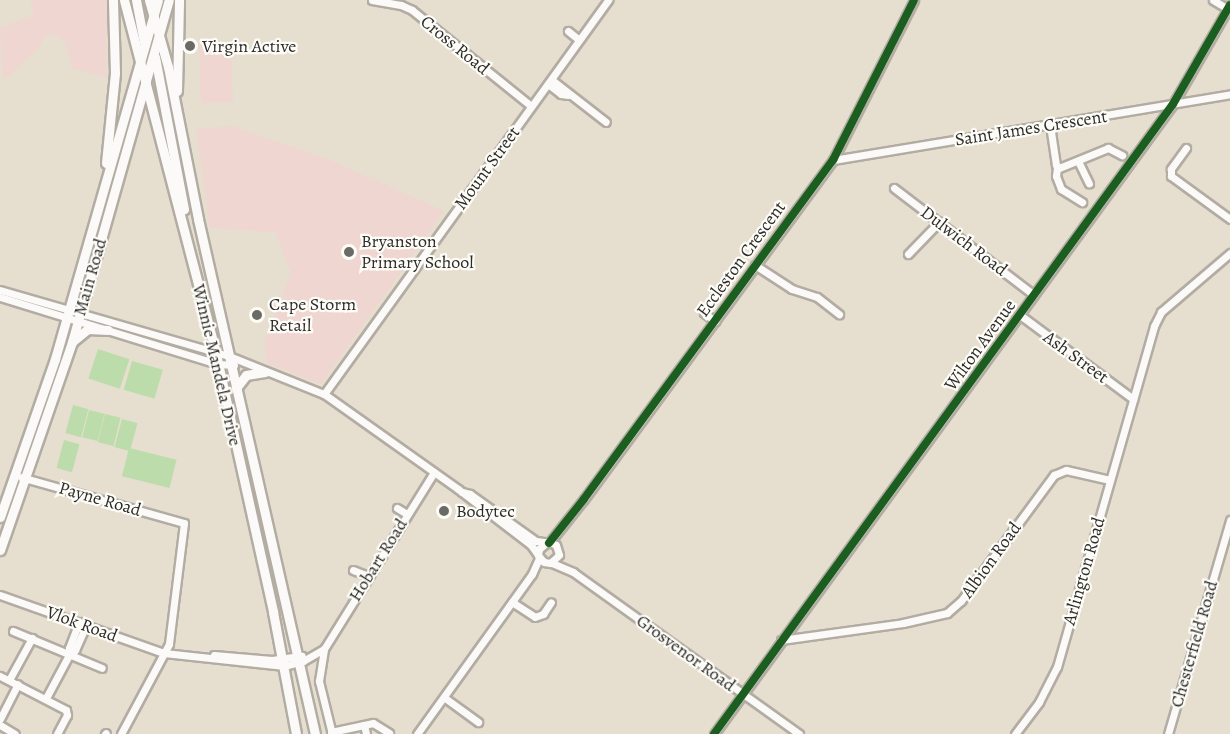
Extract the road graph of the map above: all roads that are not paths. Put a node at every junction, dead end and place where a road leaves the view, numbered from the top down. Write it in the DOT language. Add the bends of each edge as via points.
graph roads {
  1 [pos="113,0"];
  2 [pos="124,0"];
  3 [pos="136,0"];
  4 [pos="149,0"];
  5 [pos="158,0"];
  6 [pos="169,0"];
  7 [pos="179,0"];
  8 [pos="372,0"];
  9 [pos="608,0"];
  10 [pos="915,0"];
  11 [pos="1213,0"];
  12 [pos="1229,7"];
  13 [pos="154,16"];
  14 [pos="568,31"];
  15 [pos="159,33"];
  16 [pos="579,40"];
  17 [pos="149,49"];
  18 [pos="140,65"];
  19 [pos="145,82"];
  20 [pos="550,82"];
  21 [pos="1230,94"];
  22 [pos="1173,104"];
  23 [pos="531,106"];
  24 [pos="178,113"];
  25 [pos="606,122"];
  26 [pos="1050,126"];
  27 [pos="1185,148"];
  28 [pos="1122,155"];
  29 [pos="833,160"];
  30 [pos="1078,162"];
  31 [pos="1058,167"];
  32 [pos="1089,184"];
  33 [pos="894,188"];
  34 [pos="102,192"];
  35 [pos="1082,202"];
  36 [pos="1230,219"];
  37 [pos="939,222"];
  38 [pos="1230,253"];
  39 [pos="908,254"];
  40 [pos="191,256"];
  41 [pos="756,265"];
  42 [pos="0,290"];
  43 [pos="1034,295"];
  44 [pos="0,297"];
  45 [pos="704,313"];
  46 [pos="67,314"];
  47 [pos="839,314"];
  48 [pos="1020,315"];
  49 [pos="79,317"];
  50 [pos="715,321"];
  51 [pos="108,330"];
  52 [pos="72,342"];
  53 [pos="217,359"];
  54 [pos="233,362"];
  55 [pos="265,372"];
  56 [pos="236,389"];
  57 [pos="324,394"];
  58 [pos="1133,399"];
  59 [pos="434,472"];
  60 [pos="15,475"];
  61 [pos="26,478"];
  62 [pos="1110,480"];
  63 [pos="462,492"];
  64 [pos="397,508"];
  65 [pos="407,514"];
  66 [pos="0,517"];
  67 [pos="1230,520"];
  68 [pos="568,521"];
  69 [pos="547,543"];
  70 [pos="558,549"];
  71 [pos="0,550"];
  72 [pos="539,556"];
  73 [pos="550,563"];
  74 [pos="353,570"];
  75 [pos="573,572"];
  76 [pos="532,574"];
  77 [pos="368,576"];
  78 [pos="0,595"];
  79 [pos="512,602"];
  80 [pos="551,602"];
  81 [pos="82,624"];
  82 [pos="13,631"];
  83 [pos="32,638"];
  84 [pos="781,640"];
  85 [pos="324,649"];
  86 [pos="70,653"];
  87 [pos="164,653"];
  88 [pos="298,660"];
  89 [pos="283,662"];
  90 [pos="102,668"];
  91 [pos="0,676"];
  92 [pos="9,680"];
  93 [pos="18,684"];
  94 [pos="743,694"];
  95 [pos="46,698"];
  96 [pos="445,698"];
  97 [pos="0,719"];
  98 [pos="478,723"];
  99 [pos="0,725"];
  100 [pos="364,725"];
  101 [pos="12,733"];
  102 [pos="331,733"];
  103 [pos="389,733"];
  104 [pos="58,734"];
  105 [pos="121,734"];
  106 [pos="296,734"];
  107 [pos="315,734"];
  108 [pos="366,734"];
  109 [pos="417,734"];
  110 [pos="714,734"];
  111 [pos="799,734"];
  112 [pos="1015,734"];
  113 [pos="1168,734"];
  1 -- 34 [label="main road" via="113,115"];
  2 -- 18 [label="main road, Winnie Mandela Drive"];
  3 -- 17 [label="main road"];
  4 -- 13 [label="main road, Winnie Mandela Drive"];
  5 -- 13 [label="main road, Main Road"];
  6 -- 15 [label="main road, Main Road"];
  7 -- 24 [label="main road"];
  8 -- 23 [label="street, Cross Road" via="412,10"];
  9 -- 16 [label="street, Mount Street"];
  10 -- 29 [label="street, Eccleston Crescent"];
  11 -- 12 [label="street"];
  12 -- 22 [label="street, Wilton Avenue"];
  13 -- 15 [label="main road, Winnie Mandela Drive"];
  13 -- 17 [label="main road, Main Road"];
  14 -- 16 [label="street"];
  15 -- 17 [label="main road, Main Road"];
  15 -- 24 [label="main road, Winnie Mandela Drive"];
  16 -- 20 [label="street, Mount Street"];
  17 -- 18 [label="main road, Main Road"];
  17 -- 19 [label="main road"];
  17 -- 40 [label="main road"];
  18 -- 19 [label="main road, Winnie Mandela Drive"];
  18 -- 34 [label="main road, Main Road"];
  19 -- 40 [label="main road, Winnie Mandela Drive"];
  19 -- 49 [label="main road, Main Road"];
  20 -- 23 [label="street, Mount Street"];
  20 -- 25 [label="street"];
  21 -- 22 [label="street, Saint James Crescent"];
  22 -- 26 [label="street, Saint James Crescent"];
  22 -- 43 [label="street, Wilton Avenue"];
  23 -- 57 [label="street, Mount Street"];
  24 -- 54 [label="main road, Winnie Mandela Drive"];
  26 -- 29 [label="street, Saint James Crescent"];
  26 -- 31 [label="street"];
  27 -- 36 [label="street" via="1171,169 1171,176"];
  28 -- 30 [label="street" via="1108,148"];
  29 -- 41 [label="street, Eccleston Crescent"];
  30 -- 31 [label="street"];
  30 -- 32 [label="street"];
  31 -- 35 [label="street" via="1056,176 1061,189"];
  33 -- 37 [label="street, Dulwich Road"];
  34 -- 46 [label="main road, Main Road"];
  37 -- 39 [label="street"];
  37 -- 43 [label="street, Dulwich Road"];
  38 -- 58 [label="street, Arlington Road" via="1158,317"];
  40 -- 53 [label="main road, Winnie Mandela Drive"];
  41 -- 47 [label="street" via="792,289 817,297"];
  41 -- 50 [label="street, Eccleston Crescent"];
  42 -- 46 [label="street"];
  43 -- 48 [label="street, Wilton Avenue"];
  44 -- 46 [label="street"];
  45 -- 50 [label="street"];
  46 -- 49 [label="street"];
  46 -- 60 [label="main road, Main Road"];
  48 -- 58 [label="street, Ash Street"];
  48 -- 84 [label="street, Wilton Avenue"];
  49 -- 51 [label="street"];
  49 -- 52 [label="main road, Main Road"];
  49 -- 53 [label="street"];
  50 -- 68 [label="street, Eccleston Crescent"];
  51 -- 52 [label="main road" via="88,329"];
  51 -- 53 [label="street"];
  52 -- 61 [label="main road, Main Road"];
  53 -- 54 [label="street"];
  53 -- 89 [label="main road, Winnie Mandela Drive"];
  54 -- 55 [label="street"];
  54 -- 56 [label="main road, Winnie Mandela Drive"];
  55 -- 56 [label="main road" via="246,375"];
  55 -- 57 [label="street"];
  56 -- 88 [label="main road, Winnie Mandela Drive"];
  57 -- 59 [label="street"];
  58 -- 62 [label="street, Arlington Road"];
  59 -- 63 [label="street"];
  59 -- 65 [label="street, Hobart Road"];
  60 -- 61 [label="street, Payne Road"];
  60 -- 66 [label="main road, Main Road"];
  61 -- 71 [label="main road, Main Road"];
  61 -- 87 [label="street, Payne Road" via="184,523 169,644"];
  62 -- 84 [label="street, Albion Road" via="1066,470 1054,475 961,602 947,613"];
  62 -- 112 [label="street, Arlington Road" via="1055,673"];
  63 -- 69 [label="street" via="532,538"];
  63 -- 72 [label="street" via="526,541"];
  64 -- 65 [label="street"];
  65 -- 77 [label="street, Hobart Road"];
  67 -- 113 [label="street, Chesterfield Road"];
  68 -- 69 [label="street, Eccleston Crescent"];
  68 -- 70 [label="street, Eccleston Crescent"];
  69 -- 70 [label="street"];
  69 -- 72 [label="street" via="539,549"];
  70 -- 73 [label="street" via="556,560"];
  70 -- 75 [label="street, Grosvenor Road"];
  72 -- 73 [label="street"];
  72 -- 76 [label="street"];
  73 -- 75 [label="street, Grosvenor Road"];
  73 -- 76 [label="street"];
  74 -- 77 [label="street"];
  75 -- 94 [label="street, Grosvenor Road"];
  76 -- 79 [label="street"];
  77 -- 85 [label="street, Hobart Road"];
  78 -- 81 [label="street, Vlok Road"];
  79 -- 80 [label="street" via="535,617 543,614"];
  79 -- 96 [label="street"];
  81 -- 86 [label="street"];
  81 -- 87 [label="street, Vlok Road"];
  82 -- 83 [label="street"];
  83 -- 86 [label="street"];
  83 -- 92 [label="street"];
  84 -- 94 [label="street, Wilton Avenue"];
  85 -- 88 [label="street"];
  85 -- 102 [label="street, Hobart Road" via="319,681"];
  86 -- 90 [label="street"];
  86 -- 95 [label="street"];
  87 -- 89 [label="street, Vlok Road"];
  87 -- 105 [label="street"];
  88 -- 89 [label="street, Vlok Road"];
  88 -- 107 [label="main road, Winnie Mandela Drive"];
  89 -- 106 [label="main road, Winnie Mandela Drive"];
  91 -- 92 [label="street"];
  92 -- 93 [label="street"];
  93 -- 95 [label="street"];
  93 -- 97 [label="street"];
  94 -- 110 [label="street, Wilton Avenue"];
  94 -- 111 [label="street, Grosvenor Road"];
  95 -- 104 [label="street" via="67,711"];
  96 -- 98 [label="street"];
  96 -- 109 [label="street"];
  99 -- 101 [label="street"];
  100 -- 102 [label="street"];
  100 -- 103 [label="street" via="375,723"];
  100 -- 108 [label="street"];
}
